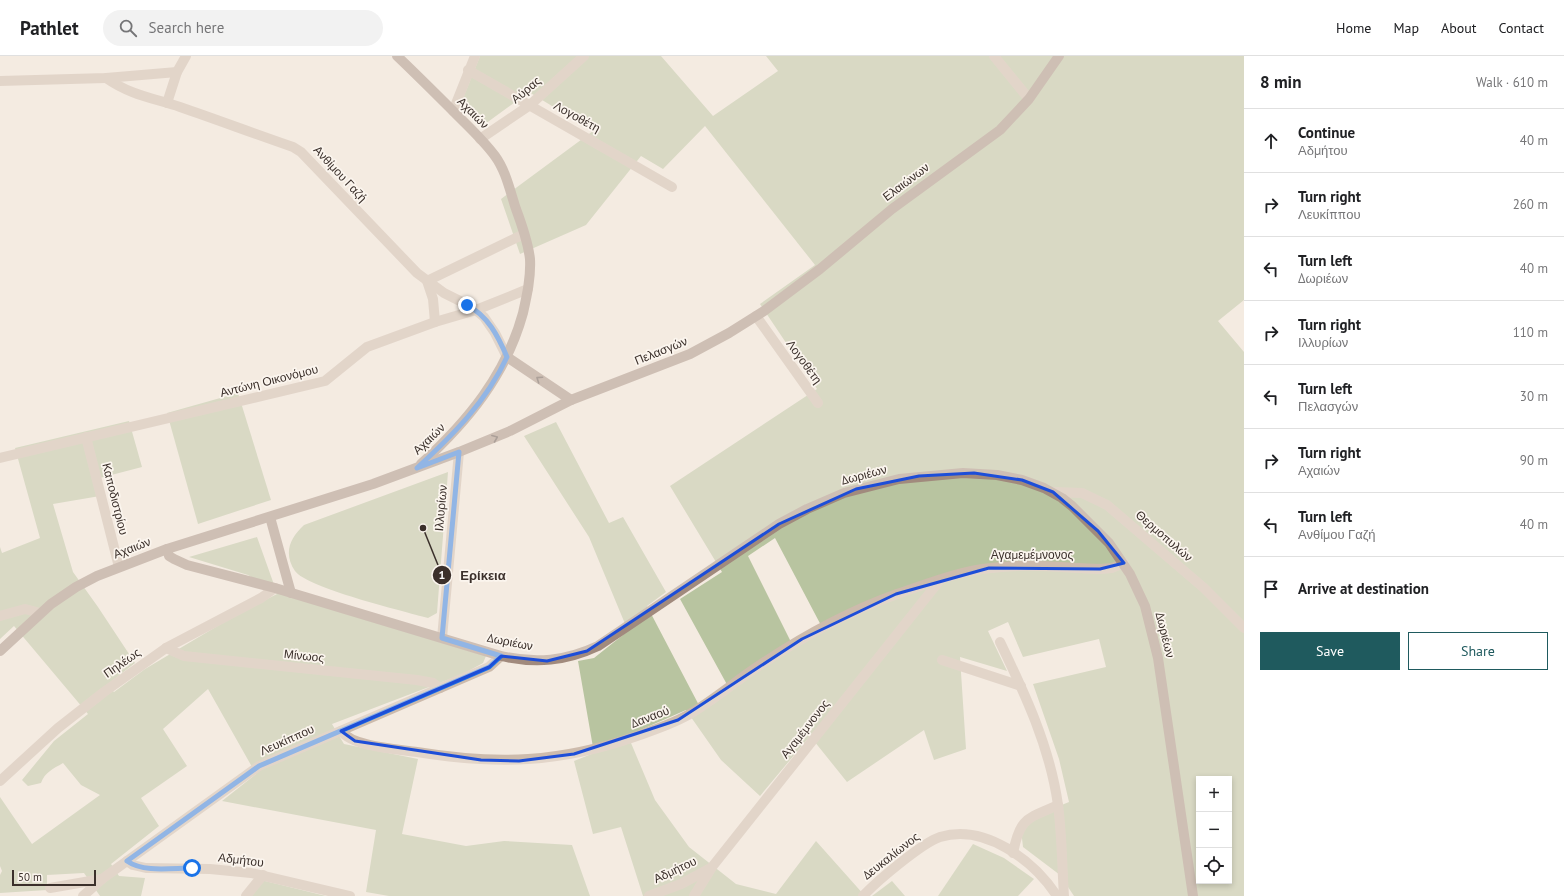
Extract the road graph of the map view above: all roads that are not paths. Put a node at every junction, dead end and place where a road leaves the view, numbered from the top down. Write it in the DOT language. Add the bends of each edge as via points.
graph roads {
  1 [pos="186,56"];
  2 [pos="399,56"];
  3 [pos="475,56"];
  4 [pos="584,56"];
  5 [pos="994,56"];
  6 [pos="1059,56"];
  7 [pos="468,70"];
  8 [pos="177,72"];
  9 [pos="106,78"];
  10 [pos="0,81"];
  11 [pos="1029,99"];
  12 [pos="167,103"];
  13 [pos="530,106"];
  14 [pos="453,111"];
  15 [pos="480,139"];
  16 [pos="672,187"];
  17 [pos="524,234"];
  18 [pos="427,281"];
  19 [pos="528,289"];
  20 [pos="476,310"];
  21 [pos="756,316"];
  22 [pos="435,322"];
  23 [pos="507,357"];
  24 [pos="571,400"];
  25 [pos="818,403"];
  26 [pos="86,437"];
  27 [pos="459,452"];
  28 [pos="0,458"];
  29 [pos="417,468"];
  30 [pos="1053,492"];
  31 [pos="270,517"];
  32 [pos="166,549"];
  33 [pos="1124,564"];
  34 [pos="119,567"];
  35 [pos="940,580"];
  36 [pos="275,588"];
  37 [pos="291,593"];
  38 [pos="40,613"];
  39 [pos="0,616"];
  40 [pos="1244,628"];
  41 [pos="442,638"];
  42 [pos="1000,642"];
  43 [pos="166,648"];
  44 [pos="0,651"];
  45 [pos="501,656"];
  46 [pos="942,660"];
  47 [pos="1021,686"];
  48 [pos="440,688"];
  49 [pos="341,731"];
  50 [pos="0,781"];
  51 [pos="1058,805"];
  52 [pos="1013,853"];
  53 [pos="127,861"];
  54 [pos="712,867"];
  55 [pos="263,875"];
  56 [pos="102,879"];
  57 [pos="50,888"];
  58 [pos="84,896"];
  59 [pos="246,896"];
  60 [pos="350,896"];
  61 [pos="649,896"];
  62 [pos="694,896"];
  63 [pos="863,896"];
  64 [pos="1057,896"];
  65 [pos="1064,896"];
  66 [pos="1193,896"];
  1 -- 8 [label="street"];
  2 -- 14 [label="main road, Αχαιών"];
  3 -- 7 [label="street"];
  4 -- 13 [label="street, Αύρας"];
  5 -- 11 [label="street"];
  6 -- 11 [label="main road, Ελαιώνων"];
  7 -- 13 [label="street, Λογοθέτη"];
  7 -- 14 [label="street"];
  8 -- 9 [label="street"];
  8 -- 12 [label="street"];
  9 -- 10 [label="street"];
  9 -- 12 [label="street, Ανθίμου Γαζή" via="148,99"];
  11 -- 21 [label="main road, Ελαιώνων" via="1000,130 892,209 820,269"];
  12 -- 18 [label="street, Ανθίμου Γαζή" via="301,152 386,243"];
  13 -- 15 [label="street, Αύρας"];
  13 -- 16 [label="street, Λογοθέτη"];
  14 -- 15 [label="main road, Αχαιών"];
  15 -- 17 [label="main road, Αχαιών" via="495,156 504,172"];
  17 -- 18 [label="street"];
  17 -- 19 [label="main road, Αχαιών" via="530,258"];
  18 -- 20 [label="street, Ανθίμου Γαζή"];
  18 -- 22 [label="street" via="434,304"];
  19 -- 20 [label="street, Αντώνη Οικονόμου"];
  19 -- 23 [label="main road, Αχαιών" via="520,322"];
  20 -- 22 [label="street, Αντώνη Οικονόμου"];
  20 -- 23 [label="street, Ανθίμου Γαζή" via="491,326"];
  21 -- 24 [label="main road, Πελασγών" via="690,354"];
  21 -- 25 [label="street, Λογοθέτη"];
  22 -- 26 [label="street, Αντώνη Οικονόμου" via="367,347 325,381"];
  24 -- 23 [label="main road, one-way"];
  23 -- 29 [label="main road, Αχαιών" via="478,404 456,431"];
  27 -- 24 [label="main road, Πελασγών, one-way" via="510,431"];
  26 -- 28 [label="street, Αντώνη Οικονόμου"];
  26 -- 34 [label="street, Καποδιστρίου"];
  27 -- 29 [label="main road, Πελασγών"];
  27 -- 41 [label="street, Ιλλυρίων"];
  29 -- 31 [label="main road, Αχαιών"];
  30 -- 33 [label="main road, Δωριέων" via="1098,531"];
  30 -- 40 [label="street, Θερμοπυλών" via="1082,493 1111,508 1204,588"];
  30 -- 45 [label="main road, Δωριέων" via="1022,480 974,472 919,476 856,489 824,501 779,524 608,640 587,651 547,661"];
  31 -- 32 [label="main road, Αχαιών"];
  31 -- 37 [label="main road"];
  32 -- 34 [label="main road, Αχαιών"];
  32 -- 36 [label="main road, Δωριέων" via="170,556 180,562"];
  33 -- 35 [label="street, Αγαμεμέμνονος" via="1100,569 999,567 980,569"];
  33 -- 66 [label="main road, Δωριέων" via="1145,606 1158,658"];
  34 -- 38 [label="main road, Αχαιών" via="76,587"];
  35 -- 49 [label="street, Δαναού" via="889,597 821,628 776,654 694,712 678,720 574,754 518,761 481,760 355,741"];
  35 -- 54 [label="street, Αγαμέμνονος"];
  36 -- 37 [label="main road, Δωριέων"];
  36 -- 43 [label="street, Πηλέως" via="261,598"];
  37 -- 41 [label="main road, Δωριέων"];
  38 -- 39 [label="street" via="24,609"];
  38 -- 44 [label="main road, Αχαιών"];
  41 -- 45 [label="main road, Δωριέων"];
  42 -- 47 [label="street"];
  43 -- 48 [label="street, Μίνωος" via="184,656 417,680 433,683"];
  43 -- 50 [label="street, Πηλέως" via="58,728"];
  45 -- 48 [label="street, Λευκίππου" via="489,667"];
  46 -- 47 [label="street"];
  47 -- 51 [label="street" via="1043,740"];
  48 -- 49 [label="street, Λευκίππου"];
  49 -- 53 [label="street, Λευκίππου" via="269,761 252,771"];
  51 -- 52 [label="street" via="1027,818 1021,825"];
  51 -- 65 [label="street"];
  52 -- 63 [label="street, Δευκαλίωνος" via="978,836 945,836 931,841"];
  52 -- 64 [label="street, Δευκαλίωνος" via="1039,872"];
  53 -- 55 [label="street, Αδμήτου" via="146,868 218,869"];
  53 -- 56 [label="street, Λευκίππου"];
  54 -- 61 [label="street, Αδμήτου" via="681,884"];
  54 -- 62 [label="street, Αγαμέμνονος"];
  55 -- 59 [label="street"];
  55 -- 60 [label="street, Αδμήτου"];
  56 -- 57 [label="street"];
  56 -- 58 [label="street, Λευκίππου"];
}
